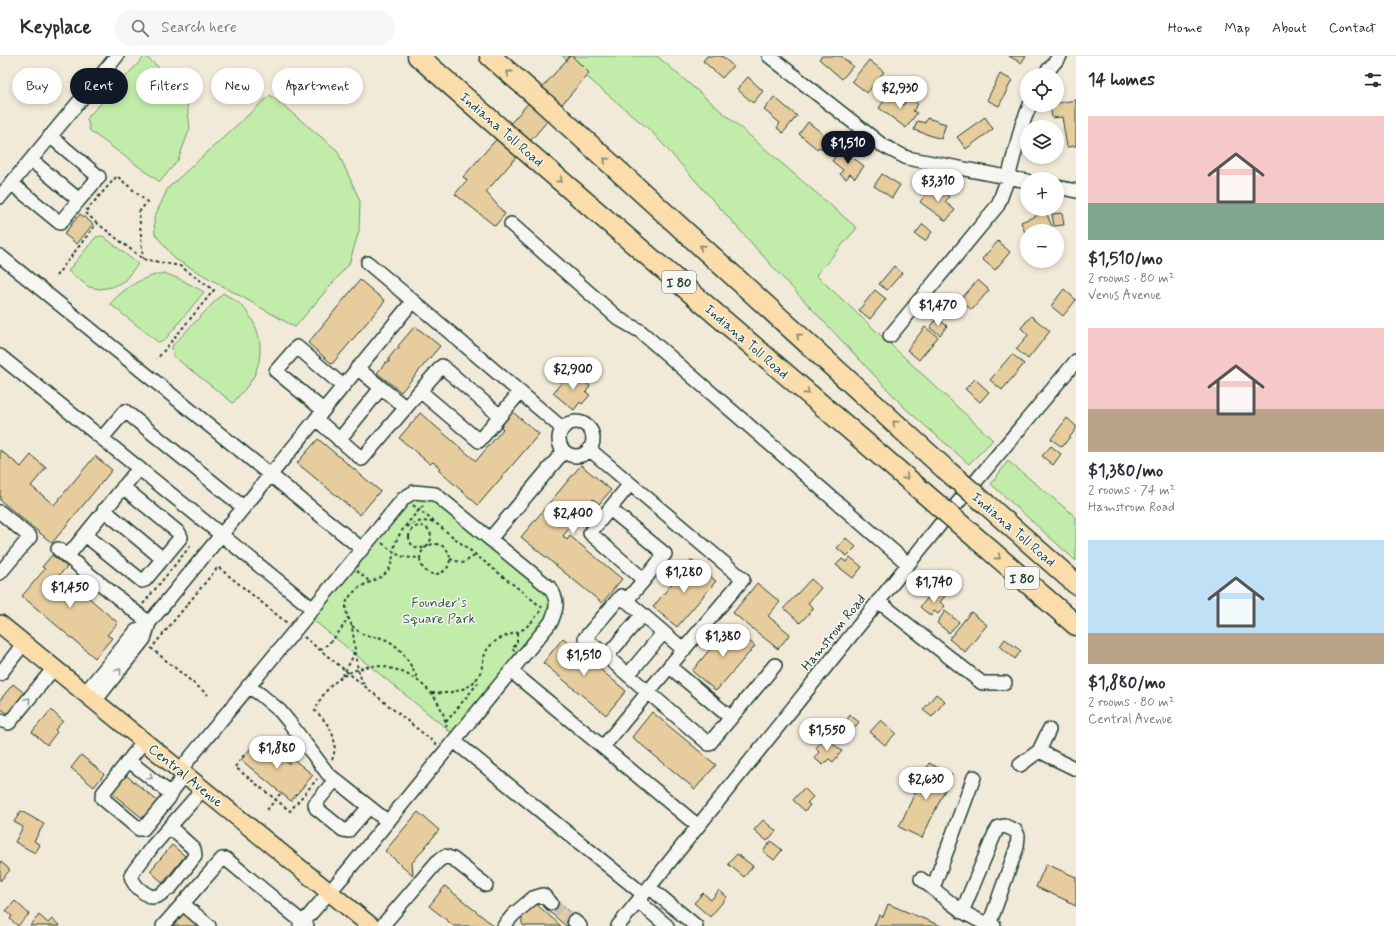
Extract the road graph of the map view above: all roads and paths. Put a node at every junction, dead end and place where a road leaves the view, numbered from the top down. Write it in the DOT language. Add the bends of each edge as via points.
graph roads {
  1 [pos="117,56"];
  2 [pos="414,56"];
  3 [pos="418,56"];
  4 [pos="490,56"];
  5 [pos="769,56"];
  6 [pos="1060,56"];
  7 [pos="1050,68"];
  8 [pos="435,71"];
  9 [pos="1027,112"];
  10 [pos="50,136"];
  11 [pos="31,160"];
  12 [pos="1008,178"];
  13 [pos="1020,180"];
  14 [pos="11,183"];
  15 [pos="1064,188"];
  16 [pos="1076,190"];
  17 [pos="0,197"];
  18 [pos="79,200"];
  19 [pos="97,224"];
  20 [pos="511,224"];
  21 [pos="0,256"];
  22 [pos="143,259"];
  23 [pos="368,263"];
  24 [pos="56,276"];
  25 [pos="413,301"];
  26 [pos="890,336"];
  27 [pos="0,356"];
  28 [pos="157,359"];
  29 [pos="1076,361"];
  30 [pos="357,368"];
  31 [pos="343,386"];
  32 [pos="381,388"];
  33 [pos="420,391"];
  34 [pos="520,392"];
  35 [pos="406,408"];
  36 [pos="319,415"];
  37 [pos="500,416"];
  38 [pos="562,428"];
  39 [pos="102,438"];
  40 [pos="340,440"];
  41 [pos="589,450"];
  42 [pos="564,451"];
  43 [pos="138,468"];
  44 [pos="270,474"];
  45 [pos="630,484"];
  46 [pos="123,487"];
  47 [pos="435,494"];
  48 [pos="404,498"];
  49 [pos="243,507"];
  50 [pos="610,509"];
  51 [pos="104,510"];
  52 [pos="419,510"];
  53 [pos="0,512"];
  54 [pos="436,523"];
  55 [pos="404,529"];
  56 [pos="221,534"];
  57 [pos="85,535"];
  58 [pos="490,539"];
  59 [pos="380,541"];
  60 [pos="428,546"];
  61 [pos="362,549"];
  62 [pos="394,552"];
  63 [pos="476,555"];
  64 [pos="164,558"];
  65 [pos="420,558"];
  66 [pos="450,558"];
  67 [pos="908,564"];
  68 [pos="357,571"];
  69 [pos="0,573"];
  70 [pos="644,580"];
  71 [pos="370,582"];
  72 [pos="1076,584"];
  73 [pos="554,594"];
  74 [pos="626,601"];
  75 [pos="878,601"];
  76 [pos="313,608"];
  77 [pos="543,609"];
  78 [pos="642,615"];
  79 [pos="348,617"];
  80 [pos="553,617"];
  81 [pos="149,623"];
  82 [pos="0,624"];
  83 [pos="352,626"];
  84 [pos="1076,626"];
  85 [pos="517,633"];
  86 [pos="663,633"];
  87 [pos="24,643"];
  88 [pos="320,650"];
  89 [pos="684,650"];
  90 [pos="354,651"];
  91 [pos="516,652"];
  92 [pos="607,656"];
  93 [pos="775,665"];
  94 [pos="670,667"];
  95 [pos="54,668"];
  96 [pos="358,669"];
  97 [pos="511,671"];
  98 [pos="0,674"];
  99 [pos="628,675"];
  100 [pos="341,678"];
  101 [pos="419,680"];
  102 [pos="476,680"];
  103 [pos="1005,683"];
  104 [pos="248,686"];
  105 [pos="366,687"];
  106 [pos="648,692"];
  107 [pos="431,693"];
  108 [pos="90,697"];
  109 [pos="731,718"];
  110 [pos="0,720"];
  111 [pos="446,722"];
  112 [pos="1049,730"];
  113 [pos="447,738"];
  114 [pos="144,741"];
  115 [pos="436,744"];
  116 [pos="603,747"];
  117 [pos="1039,752"];
  118 [pos="244,755"];
  119 [pos="129,761"];
  120 [pos="1020,765"];
  121 [pos="1076,769"];
  122 [pos="325,770"];
  123 [pos="183,772"];
  124 [pos="974,777"];
  125 [pos="335,780"];
  126 [pos="203,789"];
  127 [pos="171,794"];
  128 [pos="280,794"];
  129 [pos="276,799"];
  130 [pos="369,807"];
  131 [pos="267,810"];
  132 [pos="388,822"];
  133 [pos="698,826"];
  134 [pos="170,827"];
  135 [pos="922,879"];
  136 [pos="486,885"];
  137 [pos="933,888"];
  138 [pos="329,892"];
  139 [pos="643,894"];
  140 [pos="551,903"];
  141 [pos="183,904"];
  142 [pos="962,912"];
  143 [pos="303,925"];
  144 [pos="992,925"];
  145 [pos="163,926"];
  146 [pos="209,926"];
  147 [pos="372,926"];
  148 [pos="382,926"];
  149 [pos="504,926"];
  150 [pos="618,926"];
  151 [pos="667,926"];
  152 [pos="696,926"];
  1 -- 10 [label="street"];
  2 -- 8 [label="highway"];
  3 -- 8 [label="highway, Indiana Toll Road / I 80"];
  72 -- 4 [label="highway, Indiana Toll Road / I 80, one-way, bridge" via="944,468"];
  5 -- 12 [label="street" via="882,145 907,158"];
  6 -- 7 [label="street"];
  8 -- 84 [label="highway, Indiana Toll Road / I 80, one-way, bridge"];
  9 -- 12 [label="street"];
  10 -- 11 [label="street"];
  10 -- 18 [label="street" via="99,177"];
  11 -- 14 [label="street"];
  11 -- 18 [label="street"];
  12 -- 13 [label="street"];
  12 -- 26 [label="street" via="998,205"];
  14 -- 17 [label="street"];
  14 -- 18 [label="street" via="60,224"];
  15 -- 16 [label="street"];
  19 -- 22 [label="path"];
  19 -- 22 [label="path" via="85,212 117,176 147,202 139,212"];
  19 -- 24 [label="path"];
  20 -- 67 [label="street" via="619,319 640,330"];
  21 -- 44 [label="street"];
  22 -- 28 [label="path" via="180,266 214,290"];
  23 -- 25 [label="street"];
  25 -- 30 [label="street"];
  25 -- 34 [label="street"];
  27 -- 39 [label="street"];
  29 -- 67 [label="street, Hamstrom Road"];
  30 -- 31 [label="street"];
  30 -- 32 [label="street"];
  31 -- 36 [label="street"];
  31 -- 36 [label="street" via="297,347 276,371"];
  32 -- 35 [label="street"];
  32 -- 40 [label="street"];
  33 -- 35 [label="street"];
  33 -- 37 [label="street" via="442,366"];
  33 -- 37 [label="street" via="479,441"];
  34 -- 37 [label="street"];
  34 -- 38 [label="street"];
  35 -- 40 [label="street" via="362,459"];
  36 -- 40 [label="street"];
  36 -- 44 [label="street"];
  38 -- 41 [label="street" via="576,422 586,426 593,440"];
  38 -- 42 [label="street" via="559,443"];
  39 -- 43 [label="street"];
  39 -- 49 [label="street" via="125,411"];
  41 -- 42 [label="street" via="574,456"];
  41 -- 45 [label="street"];
  42 -- 58 [label="street"];
  43 -- 46 [label="street"];
  43 -- 56 [label="street"];
  44 -- 49 [label="street"];
  44 -- 61 [label="street"];
  45 -- 50 [label="street"];
  45 -- 89 [label="street" via="743,579"];
  46 -- 51 [label="street"];
  46 -- 64 [label="street" via="179,533 181,537"];
  47 -- 48 [label="street" via="414,492"];
  47 -- 52 [label="path"];
  47 -- 58 [label="street"];
  48 -- 52 [label="path"];
  48 -- 61 [label="street"];
  49 -- 56 [label="street"];
  50 -- 70 [label="street" via="590,534"];
  50 -- 70 [label="street" via="665,554"];
  51 -- 57 [label="street"];
  51 -- 64 [label="street"];
  52 -- 54 [label="path"];
  52 -- 55 [label="path"];
  53 -- 69 [label="street" via="30,537"];
  54 -- 55 [label="path" via="422,520"];
  54 -- 63 [label="path"];
  55 -- 62 [label="path" via="395,544"];
  56 -- 76 [label="street"];
  56 -- 81 [label="street"];
  57 -- 64 [label="street" via="142,581"];
  57 -- 81 [label="street" via="62,553"];
  58 -- 73 [label="street"];
  59 -- 62 [label="path"];
  60 -- 60 [label="path" via="431,540 428,529 421,526 414,528 410,533 411,544 421,549"];
  60 -- 65 [label="path"];
  60 -- 66 [label="path" via="442,546"];
  61 -- 76 [label="street"];
  62 -- 65 [label="path" via="407,558"];
  62 -- 71 [label="path" via="388,570 380,578"];
  63 -- 66 [label="path" via="462,563"];
  63 -- 77 [label="path"];
  65 -- 66 [label="path" via="425,571 434,574 439,574 447,568"];
  67 -- 75 [label="street, Hamstrom Road"];
  68 -- 71 [label="path"];
  70 -- 74 [label="street"];
  71 -- 79 [label="path" via="361,586 347,600"];
  73 -- 77 [label="path"];
  73 -- 80 [label="street" via="557,608"];
  74 -- 78 [label="street"];
  74 -- 92 [label="street" via="621,596 585,638"];
  75 -- 103 [label="street" via="982,683"];
  75 -- 133 [label="street, Hamstrom Road"];
  76 -- 104 [label="street"];
  77 -- 80 [label="path"];
  77 -- 85 [label="path" via="532,622"];
  78 -- 86 [label="street"];
  78 -- 92 [label="street"];
  79 -- 83 [label="path"];
  79 -- 88 [label="path" via="338,634"];
  80 -- 97 [label="street"];
  81 -- 108 [label="street" via="136,631"];
  82 -- 87 [label="main road, Central Avenue"];
  83 -- 90 [label="path"];
  83 -- 101 [label="path" via="369,637 379,637 397,646"];
  85 -- 91 [label="path" via="517,642 512,649"];
  85 -- 102 [label="path" via="496,640 487,648"];
  86 -- 89 [label="street"];
  86 -- 99 [label="street"];
  87 -- 95 [label="main road, Central Avenue"];
  87 -- 98 [label="street"];
  89 -- 94 [label="street"];
  90 -- 96 [label="path"];
  90 -- 100 [label="path"];
  92 -- 99 [label="street"];
  93 -- 109 [label="street"];
  94 -- 106 [label="street"];
  94 -- 109 [label="street"];
  95 -- 108 [label="main road, Central Avenue"];
  110 -- 95 [label="street, one-way" via="9,723"];
  96 -- 100 [label="path"];
  96 -- 101 [label="path" via="379,666 406,673"];
  96 -- 105 [label="path"];
  97 -- 113 [label="street"];
  97 -- 116 [label="street"];
  99 -- 106 [label="street"];
  100 -- 122 [label="path" via="326,690 315,711 330,726 334,736 333,758"];
  101 -- 107 [label="path"];
  102 -- 107 [label="path" via="454,692"];
  102 -- 111 [label="path" via="478,684"];
  104 -- 122 [label="street" via="280,711"];
  104 -- 123 [label="street"];
  106 -- 109 [label="street" via="709,744"];
  106 -- 116 [label="street"];
  107 -- 111 [label="path"];
  108 -- 114 [label="main road, Central Avenue"];
  111 -- 113 [label="path"];
  112 -- 117 [label="street"];
  113 -- 115 [label="path"];
  113 -- 132 [label="street"];
  113 -- 139 [label="street"];
  114 -- 119 [label="street"];
  114 -- 123 [label="main road, Central Avenue"];
  116 -- 133 [label="street"];
  117 -- 120 [label="street"];
  117 -- 121 [label="street"];
  118 -- 129 [label="path" via="235,767"];
  119 -- 127 [label="street, one-way"];
  119 -- 127 [label="street" via="103,793 102,798 139,829 142,829"];
  122 -- 125 [label="street"];
  122 -- 129 [label="path" via="290,812"];
  123 -- 126 [label="main road, Central Avenue"];
  123 -- 127 [label="street"];
  124 -- 137 [label="street"];
  125 -- 130 [label="street"];
  125 -- 130 [label="street" via="315,804 316,808 343,830 348,831"];
  126 -- 134 [label="street"];
  126 -- 138 [label="main road, Central Avenue"];
  128 -- 129 [label="path"];
  129 -- 131 [label="path"];
  130 -- 132 [label="street"];
  132 -- 138 [label="street"];
  133 -- 139 [label="street, Hamstrom Road"];
  134 -- 134 [label="street" via="131,875 136,886 151,897 158,896 171,887 195,856 194,849"];
  135 -- 137 [label="street"];
  136 -- 148 [label="street" via="453,859 445,856"];
  137 -- 142 [label="street"];
  138 -- 143 [label="street"];
  138 -- 147 [label="main road, Central Avenue"];
  139 -- 150 [label="street, Hamstrom Road"];
  139 -- 151 [label="street"];
  139 -- 152 [label="street"];
  140 -- 149 [label="street" via="543,895 533,898"];
  141 -- 143 [label="street" via="222,859 226,859"];
  141 -- 145 [label="street"];
  141 -- 146 [label="street"];
  142 -- 144 [label="street"];
  142 -- 144 [label="street" via="995,833 999,827 1005,826 1016,831 1017,847"];
}
